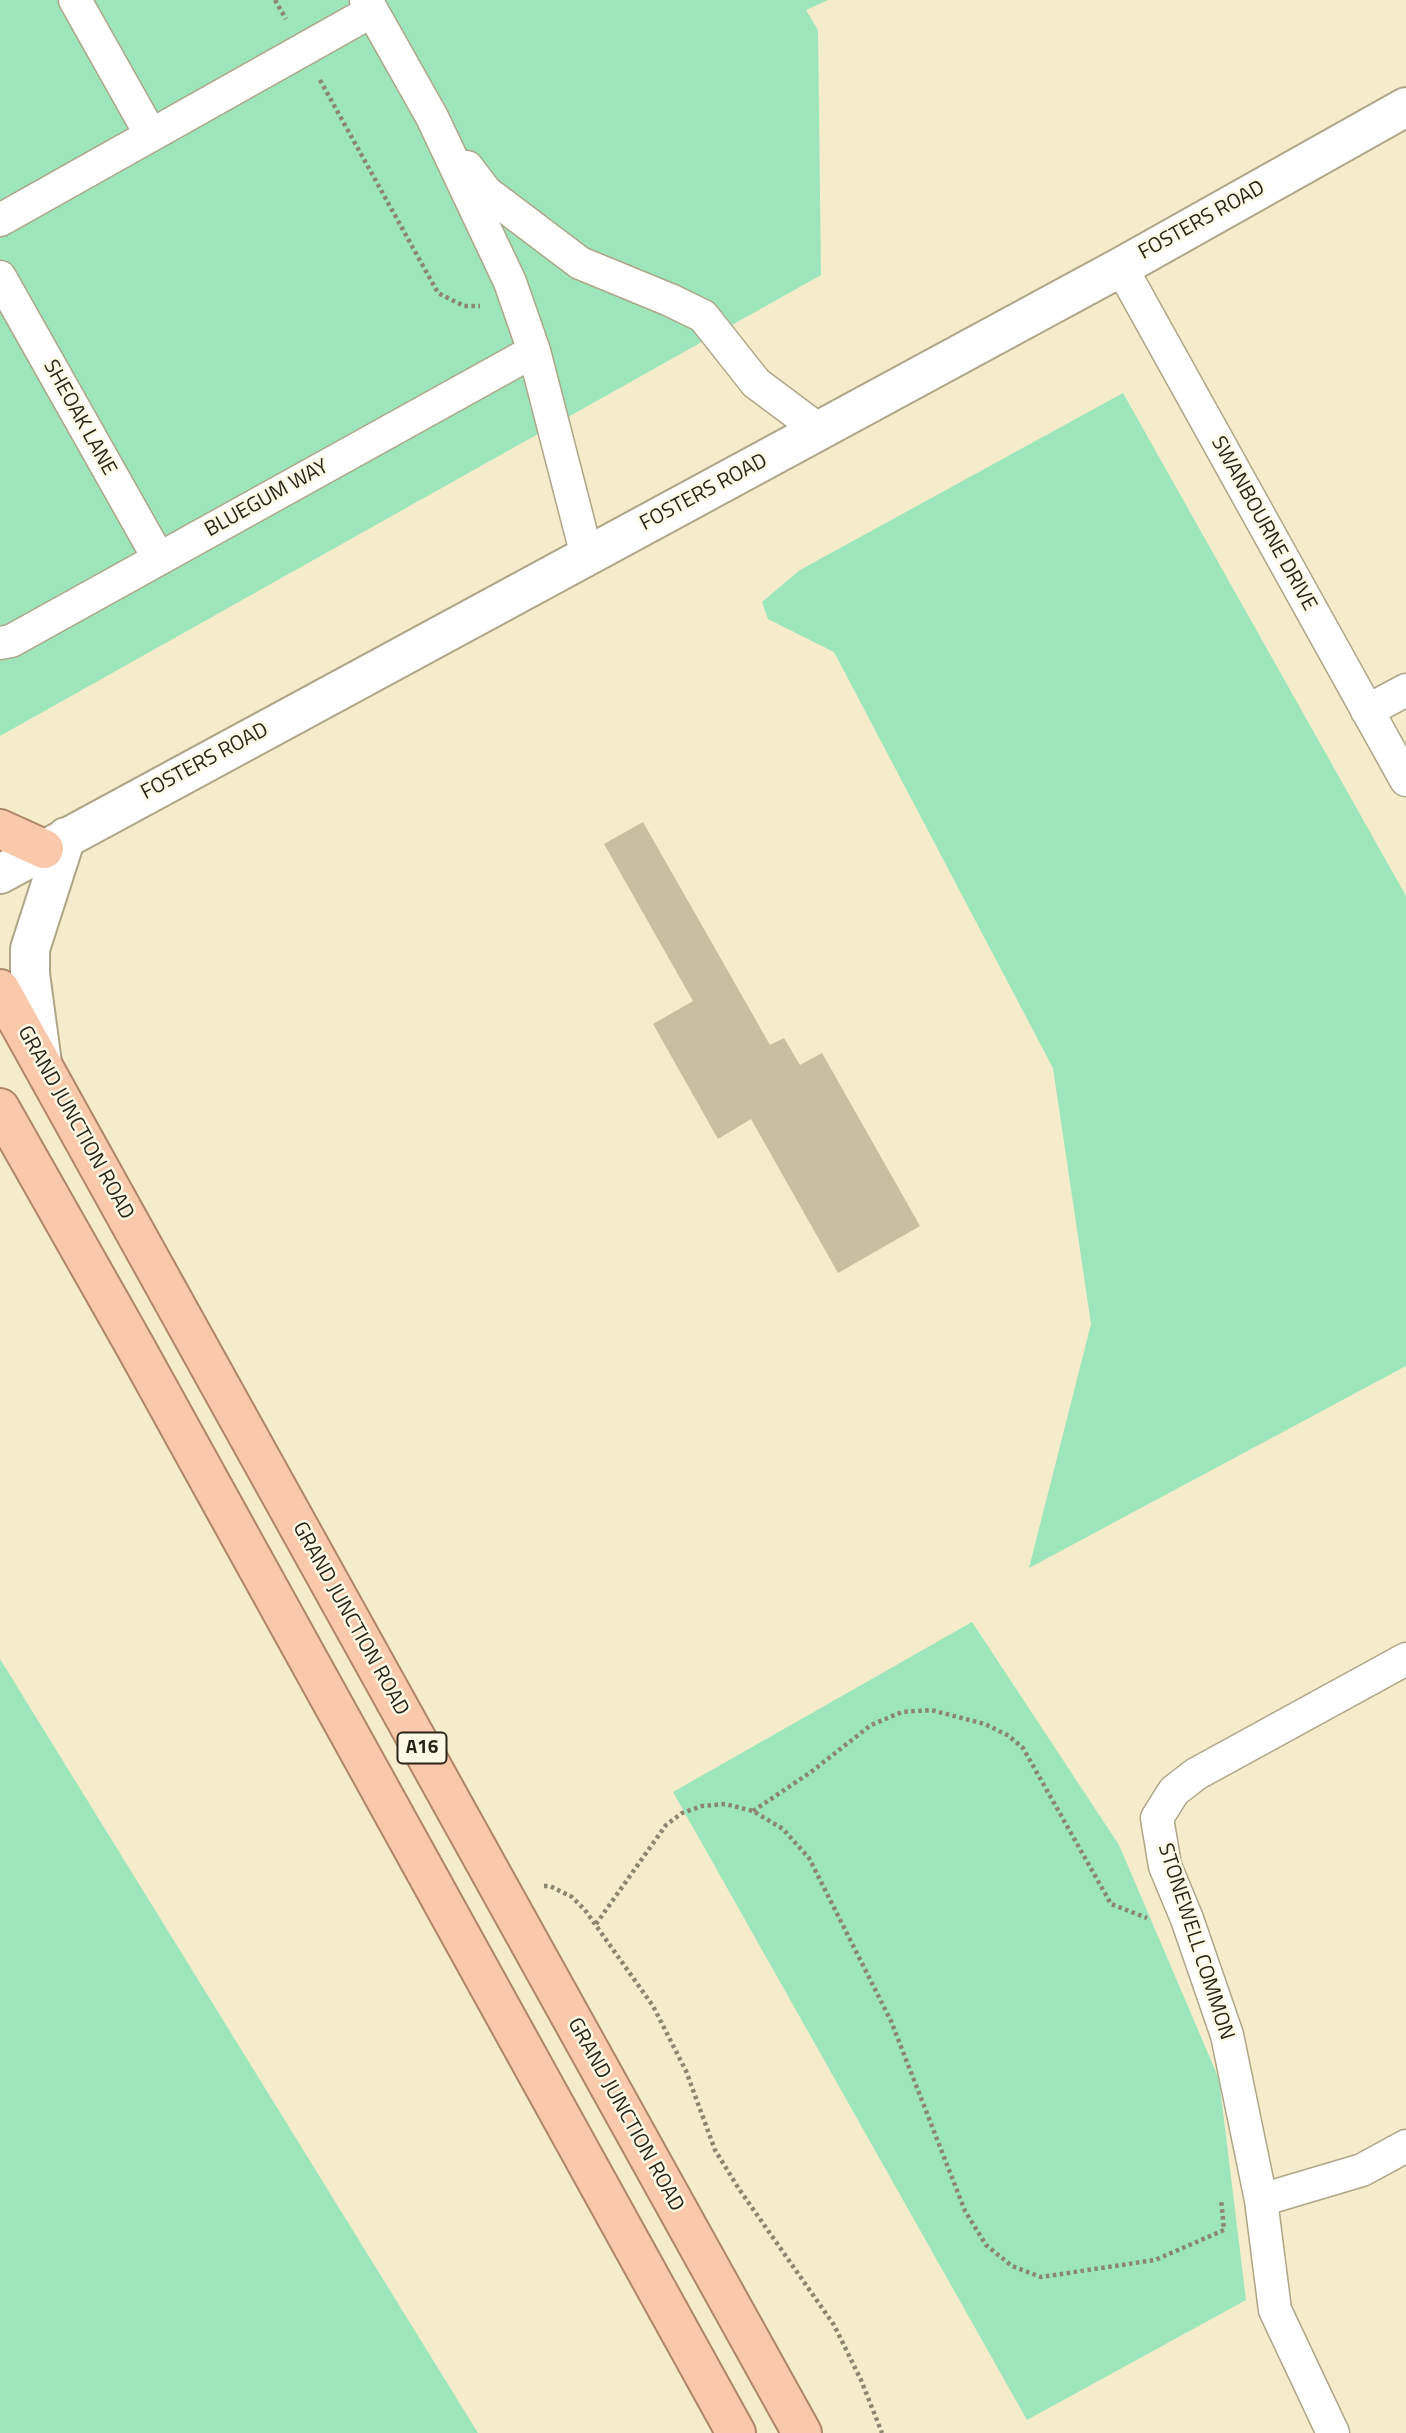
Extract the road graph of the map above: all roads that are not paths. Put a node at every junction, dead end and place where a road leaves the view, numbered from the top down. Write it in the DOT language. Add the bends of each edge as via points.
graph roads {
  1 [pos="75,0"];
  2 [pos="369,5"];
  3 [pos="1406,107"];
  4 [pos="432,117"];
  5 [pos="150,135"];
  6 [pos="0,220"];
  7 [pos="1121,267"];
  8 [pos="0,277"];
  9 [pos="534,351"];
  10 [pos="820,430"];
  11 [pos="587,556"];
  12 [pos="159,559"];
  13 [pos="0,643"];
  14 [pos="1406,690"];
  15 [pos="1367,711"];
  16 [pos="1406,780"];
  17 [pos="0,829"];
  18 [pos="55,843"];
  19 [pos="0,874"];
  20 [pos="0,989"];
  21 [pos="42,1063"];
  22 [pos="0,1108"];
  23 [pos="1406,1660"];
  24 [pos="1406,2147"];
  25 [pos="1261,2200"];
  26 [pos="736,2433"];
  27 [pos="802,2433"];
  28 [pos="1333,2433"];
  1 -- 5 [label="street"];
  2 -- 4 [label="street"];
  2 -- 5 [label="street"];
  3 -- 7 [label="main road, FOSTERS ROAD"];
  4 -- 9 [label="street" via="510,282"];
  4 -- 10 [label="street" via="485,192 580,263 703,316 756,383"];
  5 -- 6 [label="street"];
  7 -- 10 [label="main road, FOSTERS ROAD"];
  7 -- 15 [label="street, SWANBOURNE DRIVE"];
  8 -- 12 [label="street, SHEOAK LANE"];
  9 -- 11 [label="street"];
  9 -- 12 [label="street, BLUEGUM WAY"];
  10 -- 11 [label="main road, FOSTERS ROAD"];
  11 -- 18 [label="main road, FOSTERS ROAD"];
  12 -- 13 [label="street, BLUEGUM WAY"];
  14 -- 15 [label="street"];
  15 -- 16 [label="street, SWANBOURNE DRIVE"];
  17 -- 18 [label="highway"];
  18 -- 19 [label="main road, FOSTERS ROAD"];
  18 -- 21 [label="main road" via="30,949"];
  20 -- 21 [label="highway, GRAND JUNCTION ROAD / A16"];
  21 -- 27 [label="highway, GRAND JUNCTION ROAD / A16"];
  22 -- 26 [label="highway, A16"];
  23 -- 25 [label="street, STONEWELL COMMON" via="1196,1774 1174,1791 1157,1818 1165,1866 1227,2035"];
  24 -- 25 [label="street" via="1362,2170"];
  25 -- 28 [label="street, STONEWELL COMMON" via="1275,2310"];
}
